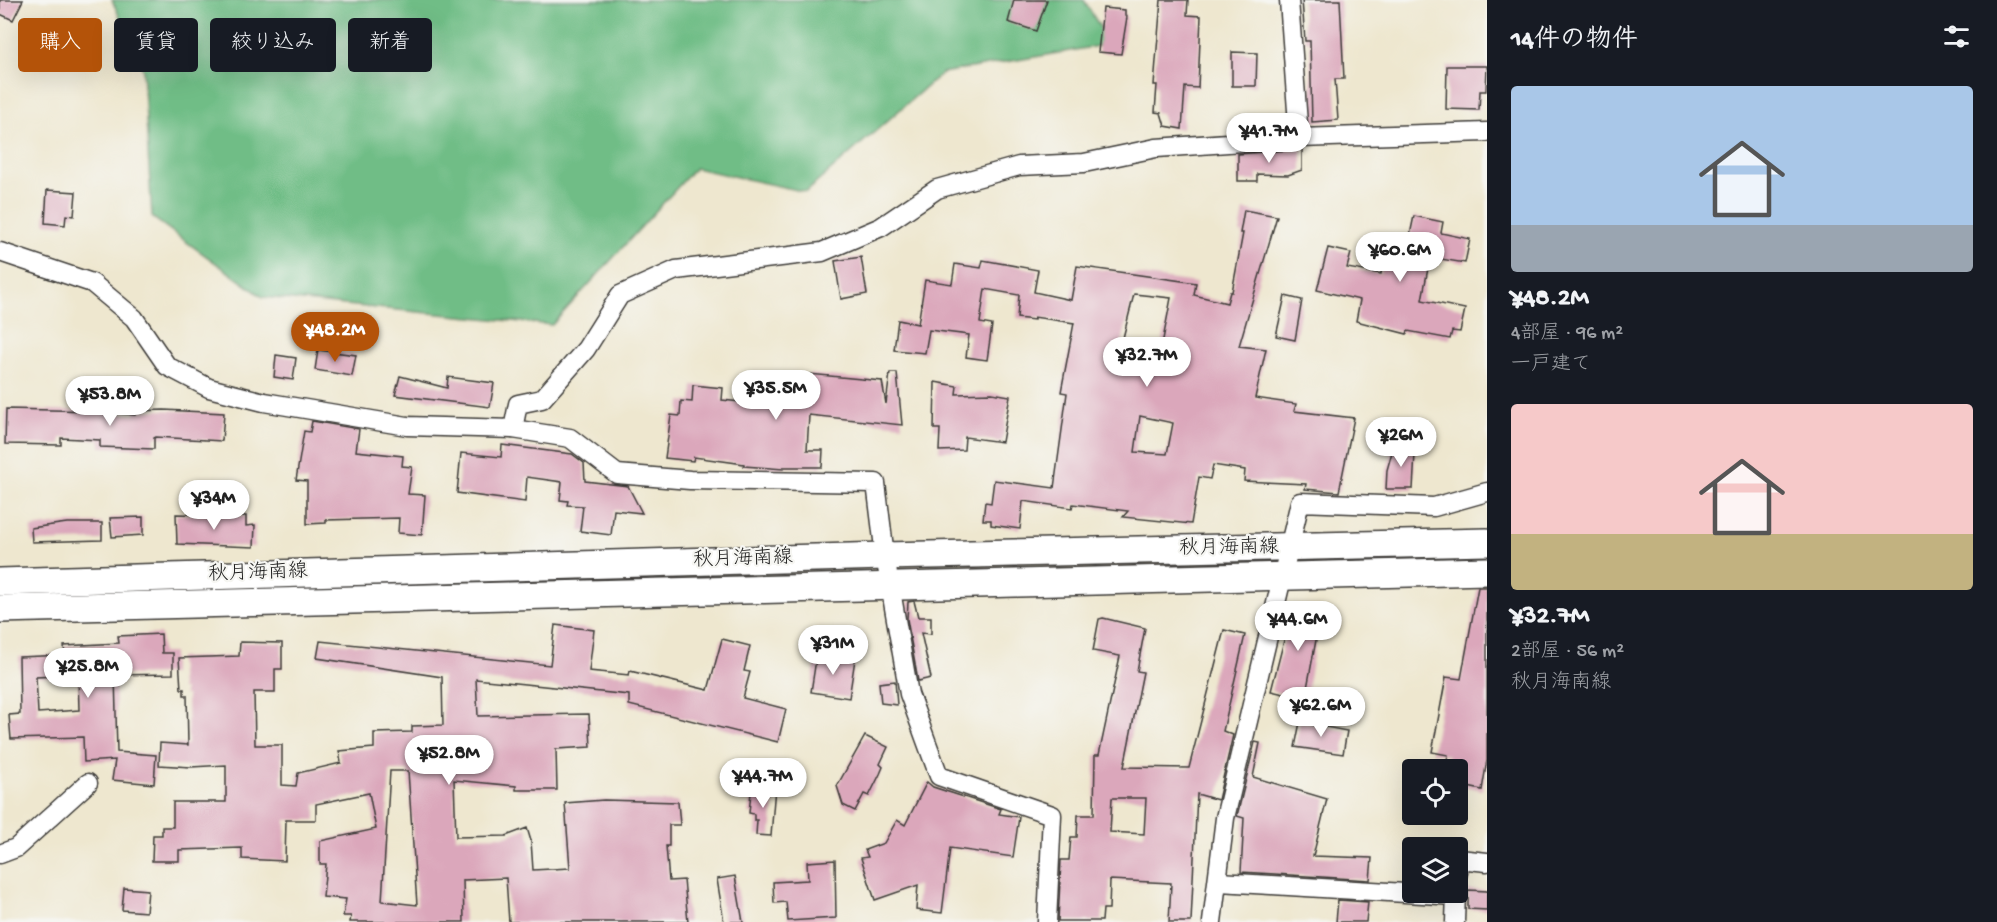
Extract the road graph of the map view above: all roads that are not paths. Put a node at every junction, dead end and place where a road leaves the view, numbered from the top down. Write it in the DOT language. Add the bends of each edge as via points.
graph roads {
  1 [pos="1290,0"];
  2 [pos="1487,132"];
  3 [pos="1299,138"];
  4 [pos="0,252"];
  5 [pos="513,429"];
  6 [pos="1487,492"];
  7 [pos="1487,542"];
  8 [pos="1289,548"];
  9 [pos="885,556"];
  10 [pos="1487,571"];
  11 [pos="1281,577"];
  12 [pos="0,582"];
  13 [pos="892,586"];
  14 [pos="0,609"];
  15 [pos="88,783"];
  16 [pos="0,854"];
  17 [pos="1468,861"];
  18 [pos="1487,862"];
  19 [pos="1219,882"];
  20 [pos="1402,891"];
  21 [pos="1456,903"];
  22 [pos="1047,922"];
  23 [pos="1212,922"];
  24 [pos="1455,922"];
  1 -- 3 [label="street"];
  2 -- 3 [label="street"];
  3 -- 5 [label="street" via="1156,148 1084,163 1019,166 937,189 881,227 822,252 676,270 620,296 586,349 542,399 518,404"];
  4 -- 5 [label="street" via="92,282 134,318 167,366 209,388 264,402 407,426"];
  5 -- 9 [label="street" via="570,438 617,474 690,480 876,483"];
  6 -- 8 [label="street" via="1434,507 1300,502"];
  7 -- 8 [label="main road, 秋月海南線"];
  8 -- 9 [label="main road, 秋月海南線"];
  8 -- 11 [label="street"];
  9 -- 12 [label="main road, 秋月海南線"];
  9 -- 13 [label="street"];
  10 -- 11 [label="main road, 秋月海南線"];
  11 -- 13 [label="main road, 秋月海南線"];
  11 -- 19 [label="street" via="1226,818"];
  13 -- 14 [label="main road, 秋月海南線"];
  13 -- 22 [label="street" via="909,694 939,776 1052,815"];
  15 -- 16 [label="street" via="16,848"];
  17 -- 18 [label="street"];
  19 -- 20 [label="street"];
  19 -- 23 [label="street"];
  21 -- 24 [label="street"];
}
